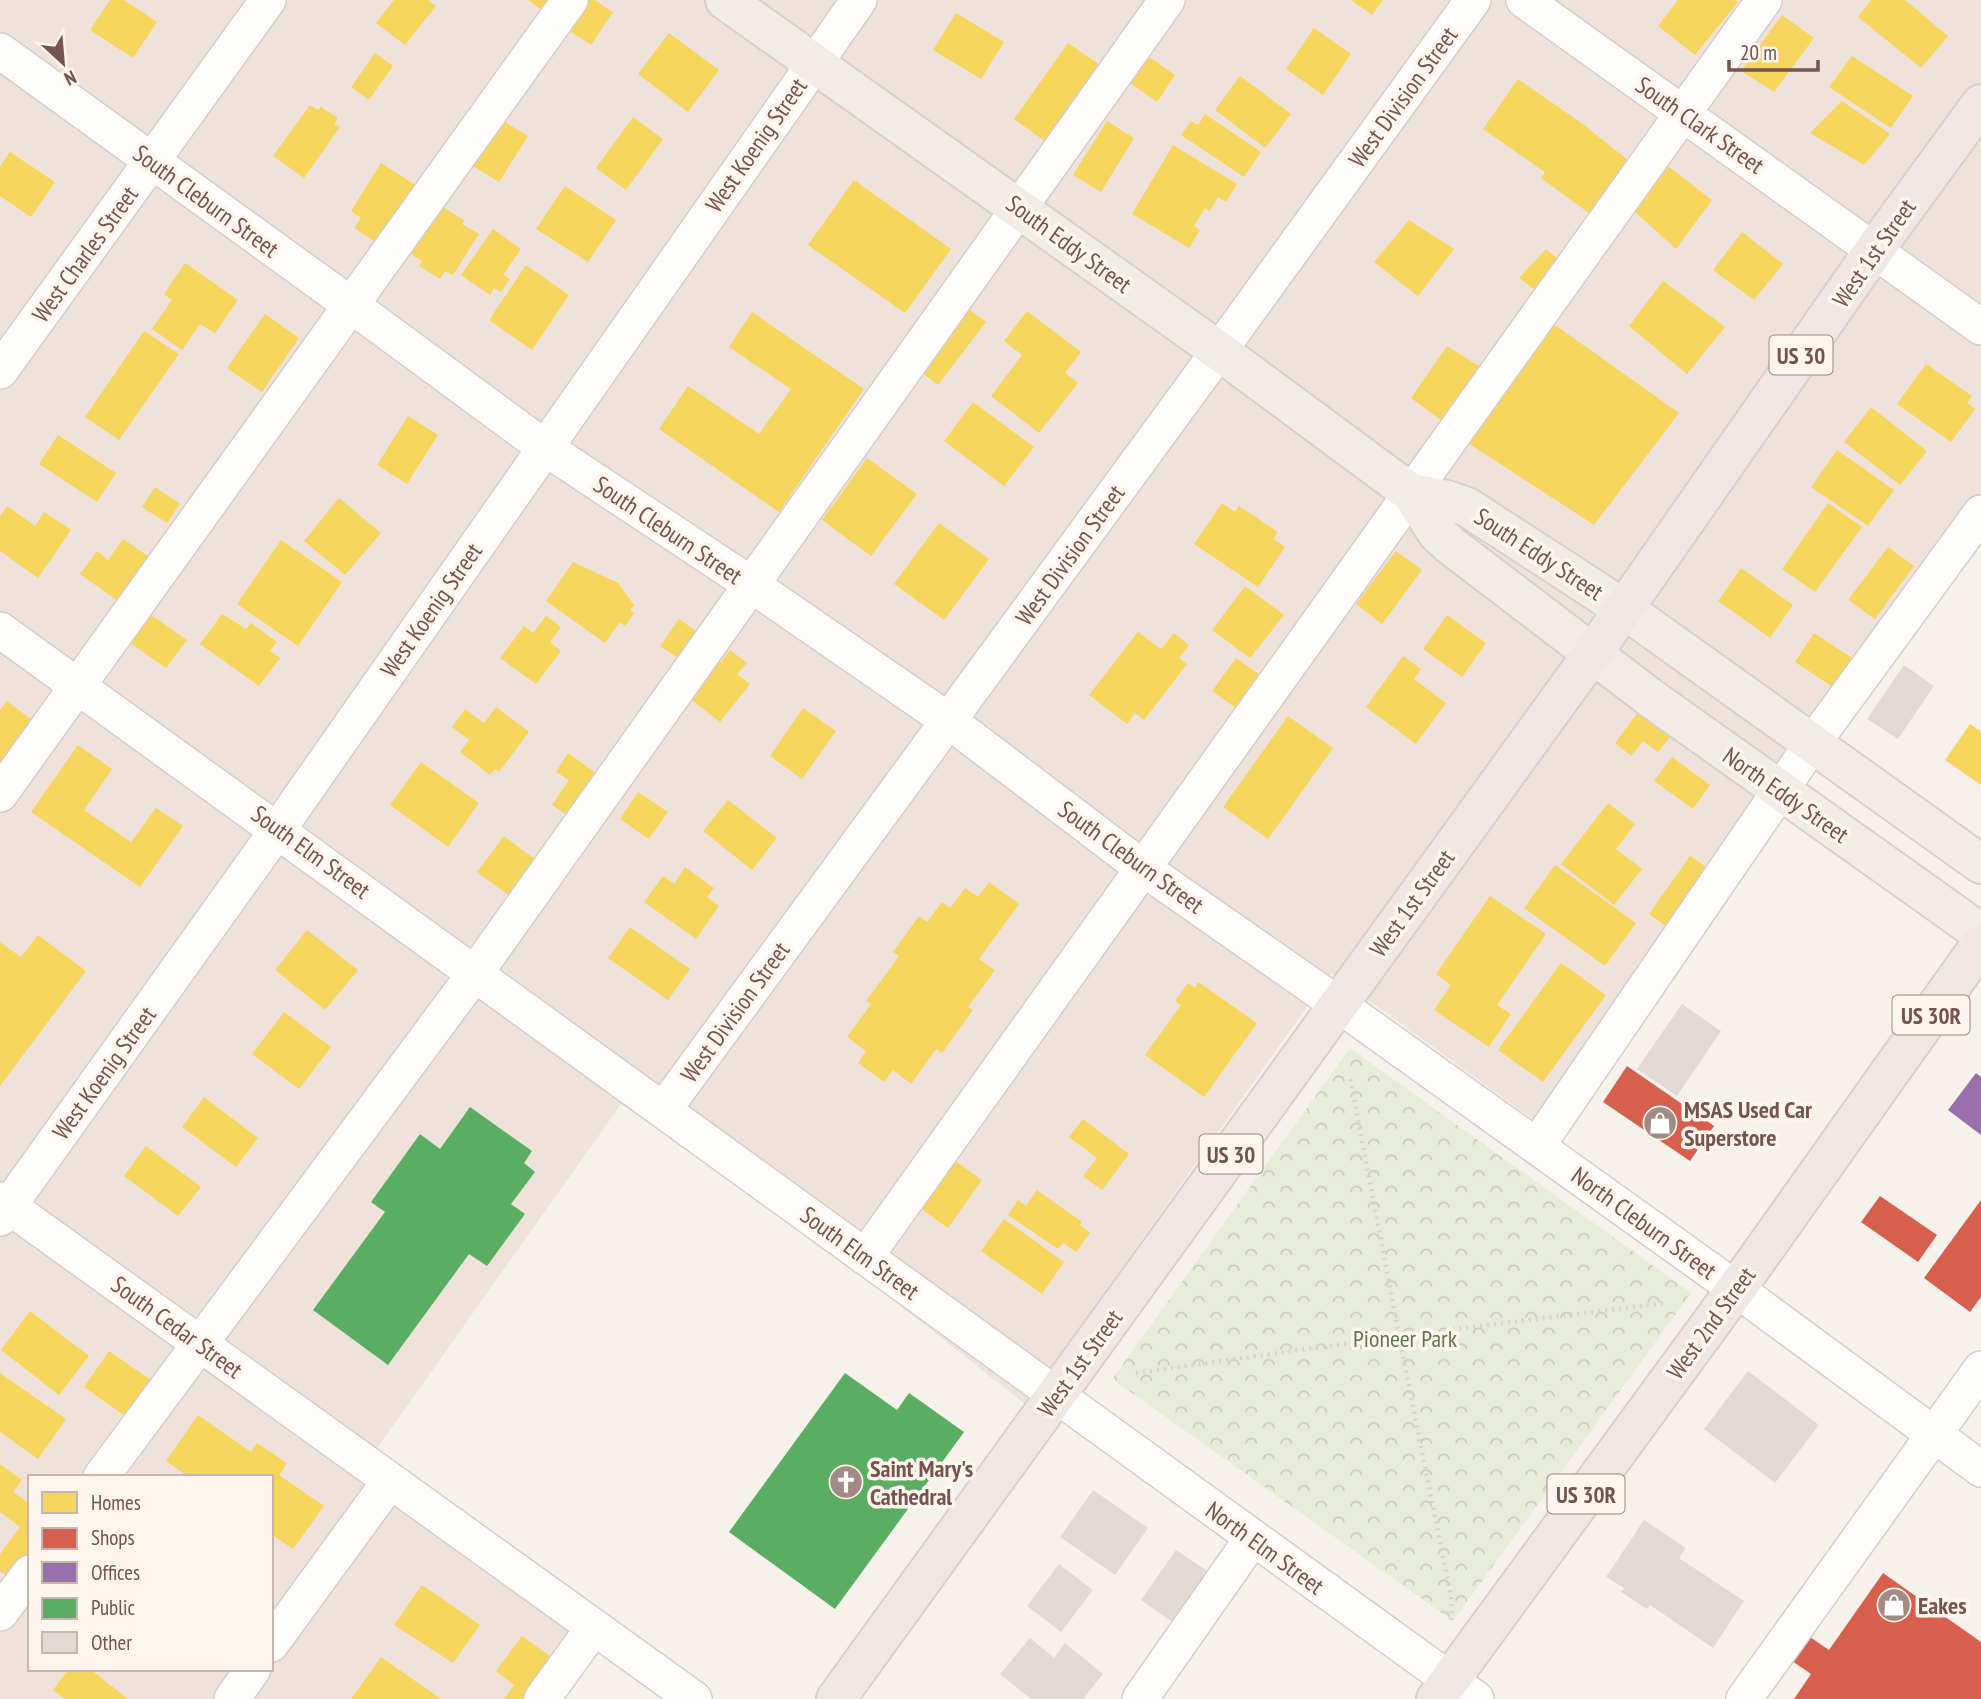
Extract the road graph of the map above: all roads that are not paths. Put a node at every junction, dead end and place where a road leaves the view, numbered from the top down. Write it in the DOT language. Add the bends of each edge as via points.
graph roads {
  1 [pos="268,0"];
  2 [pos="570,0"];
  3 [pos="725,0"];
  4 [pos="859,0"];
  5 [pos="1167,0"];
  6 [pos="1474,0"];
  7 [pos="1524,0"];
  8 [pos="1764,0"];
  9 [pos="0,51"];
  10 [pos="813,64"];
  11 [pos="1981,104"];
  12 [pos="1683,113"];
  13 [pos="151,163"];
  14 [pos="1020,208"];
  15 [pos="1875,249"];
  16 [pos="351,305"];
  17 [pos="1981,327"];
  18 [pos="1219,351"];
  19 [pos="0,370"];
  20 [pos="544,447"];
  21 [pos="1411,493"];
  22 [pos="1981,513"];
  23 [pos="752,585"];
  24 [pos="1624,609"];
  25 [pos="0,630"];
  26 [pos="1593,653"];
  27 [pos="78,685"];
  28 [pos="948,721"];
  29 [pos="1812,744"];
  30 [pos="1780,791"];
  31 [pos="0,794"];
  32 [pos="279,828"];
  33 [pos="1981,864"];
  34 [pos="1144,869"];
  35 [pos="1981,933"];
  36 [pos="1981,944"];
  37 [pos="476,972"];
  38 [pos="1339,1004"];
  39 [pos="664,1109"];
  40 [pos="1537,1146"];
  41 [pos="3,1208"];
  42 [pos="865,1257"];
  43 [pos="1736,1289"];
  44 [pos="200,1344"];
  45 [pos="1981,1369"];
  46 [pos="1056,1397"];
  47 [pos="1934,1435"];
  48 [pos="1981,1469"];
  49 [pos="102,1475"];
  50 [pos="390,1481"];
  51 [pos="1252,1539"];
  52 [pos="28,1576"];
  53 [pos="0,1614"];
  54 [pos="594,1627"];
  55 [pos="273,1641"];
  56 [pos="252,1671"];
  57 [pos="1454,1693"];
  58 [pos="232,1699"];
  59 [pos="542,1699"];
  60 [pos="694,1699"];
  61 [pos="836,1699"];
  62 [pos="1140,1699"];
  63 [pos="1744,1699"];
  1 -- 13 [label="street, West Charles Street"];
  2 -- 16 [label="street"];
  3 -- 10 [label="main road, South Eddy Street"];
  4 -- 10 [label="street, West Koenig Street"];
  5 -- 14 [label="street"];
  6 -- 18 [label="street, West Division Street"];
  7 -- 12 [label="street, South Clark Street"];
  8 -- 12 [label="street"];
  9 -- 13 [label="street, South Cleburn Street"];
  10 -- 14 [label="main road, South Eddy Street"];
  10 -- 20 [label="street, West Koenig Street"];
  11 -- 15 [label="highway, West 1st Street / US 30"];
  12 -- 15 [label="street, South Clark Street"];
  12 -- 21 [label="street"];
  13 -- 16 [label="street, South Cleburn Street"];
  13 -- 19 [label="street, West Charles Street"];
  14 -- 18 [label="main road, South Eddy Street"];
  14 -- 23 [label="street"];
  15 -- 17 [label="street, South Clark Street"];
  15 -- 24 [label="highway, West 1st Street / US 30"];
  16 -- 20 [label="street, South Cleburn Street"];
  16 -- 27 [label="street"];
  18 -- 21 [label="main road, South Eddy Street"];
  18 -- 28 [label="street, West Division Street"];
  20 -- 23 [label="street, South Cleburn Street"];
  20 -- 32 [label="street, West Koenig Street"];
  21 -- 24 [label="main road, South Eddy Street" via="1467,507"];
  21 -- 26 [label="main road, South Eddy Street" via="1450,545"];
  21 -- 34 [label="street"];
  22 -- 29 [label="street"];
  23 -- 28 [label="street, South Cleburn Street"];
  23 -- 37 [label="street"];
  24 -- 26 [label="highway, West 1st Street / US 30"];
  24 -- 29 [label="main road"];
  25 -- 27 [label="street, South Elm Street"];
  26 -- 30 [label="main road, North Eddy Street"];
  26 -- 38 [label="highway, West 1st Street / US 30"];
  27 -- 31 [label="street"];
  27 -- 32 [label="street, South Elm Street"];
  28 -- 34 [label="street, South Cleburn Street"];
  28 -- 39 [label="street, West Division Street"];
  29 -- 30 [label="street"];
  29 -- 33 [label="main road"];
  30 -- 35 [label="main road, North Eddy Street"];
  30 -- 40 [label="street"];
  32 -- 37 [label="street, South Elm Street"];
  32 -- 41 [label="street, West Koenig Street"];
  34 -- 38 [label="street, South Cleburn Street"];
  34 -- 42 [label="street"];
  36 -- 43 [label="highway, West 2nd Street / US 30R"];
  37 -- 39 [label="street, South Elm Street"];
  37 -- 44 [label="street"];
  38 -- 40 [label="street, North Cleburn Street"];
  38 -- 46 [label="highway, West 1st Street / US 30"];
  39 -- 42 [label="street, South Elm Street"];
  40 -- 43 [label="street, North Cleburn Street"];
  41 -- 44 [label="street, South Cedar Street"];
  42 -- 46 [label="street, South Elm Street"];
  43 -- 47 [label="street, North Cleburn Street"];
  43 -- 57 [label="highway, West 2nd Street / US 30R"];
  44 -- 49 [label="street"];
  44 -- 50 [label="street, South Cedar Street"];
  45 -- 47 [label="street"];
  46 -- 51 [label="street, North Elm Street"];
  46 -- 61 [label="highway, West 1st Street / US 30"];
  47 -- 48 [label="street, North Cleburn Street"];
  47 -- 63 [label="street"];
  50 -- 54 [label="street"];
  50 -- 55 [label="street"];
  51 -- 57 [label="street, North Elm Street"];
  51 -- 62 [label="street"];
  52 -- 53 [label="street"];
  54 -- 59 [label="street"];
  54 -- 60 [label="street"];
  56 -- 58 [label="street"];
}
